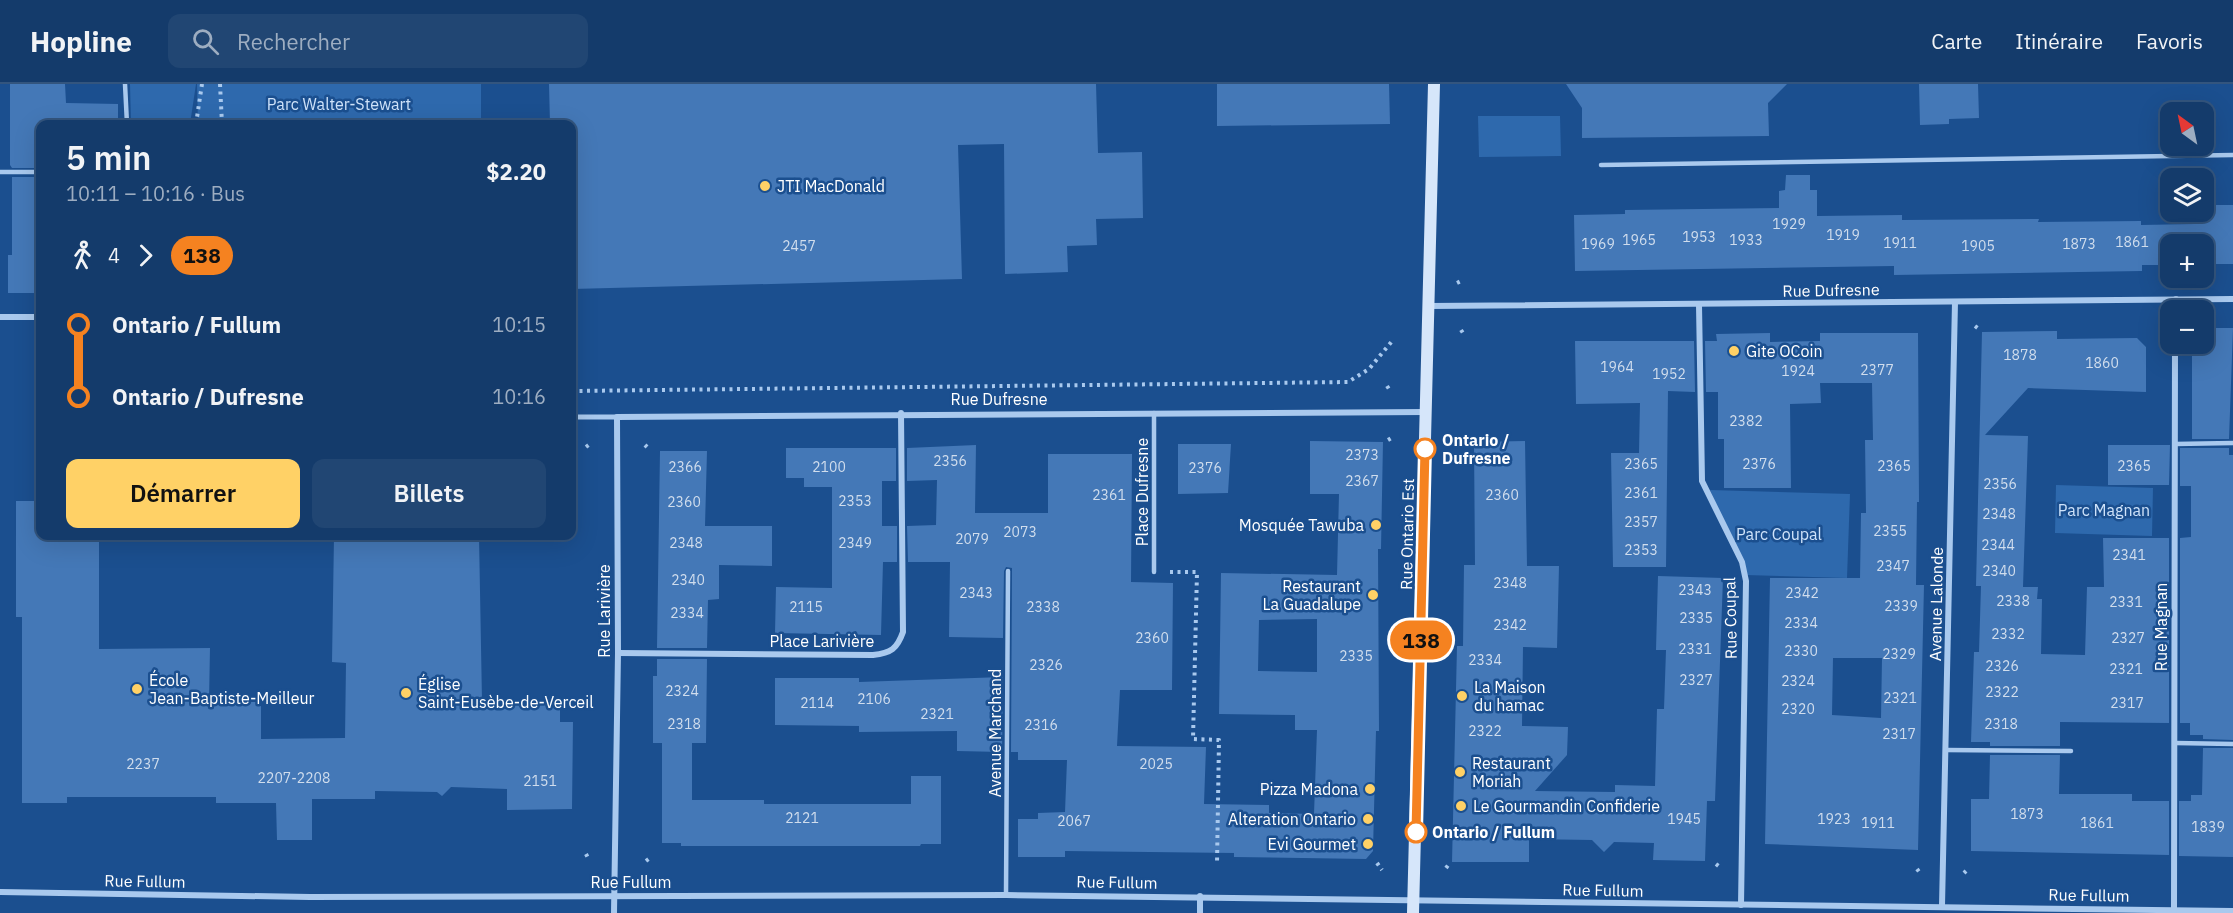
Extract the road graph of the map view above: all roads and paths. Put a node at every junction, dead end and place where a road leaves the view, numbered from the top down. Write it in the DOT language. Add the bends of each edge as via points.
graph roads {
  1 [pos="125,84"];
  2 [pos="202,84"];
  3 [pos="220,84"];
  4 [pos="1434,84"];
  5 [pos="127,120"];
  6 [pos="197,120"];
  7 [pos="222,120"];
  8 [pos="2233,155"];
  9 [pos="1601,165"];
  10 [pos="0,172"];
  11 [pos="36,172"];
  12 [pos="1463,280"];
  13 [pos="1457,283"];
  14 [pos="2233,298"];
  15 [pos="2176,299"];
  16 [pos="1955,302"];
  17 [pos="1699,305"];
  18 [pos="1429,306"];
  19 [pos="0,317"];
  20 [pos="36,317"];
  21 [pos="1393,340"];
  22 [pos="2175,354"];
  23 [pos="1388,386"];
  24 [pos="576,391"];
  25 [pos="1391,392"];
  26 [pos="1154,412"];
  27 [pos="1426,412"];
  28 [pos="901,413"];
  29 [pos="576,417"];
  30 [pos="617,417"];
  31 [pos="1393,437"];
  32 [pos="1388,440"];
  33 [pos="2233,443"];
  34 [pos="2175,444"];
  35 [pos="1008,571"];
  36 [pos="1154,572"];
  37 [pos="618,653"];
  38 [pos="2175,743"];
  39 [pos="2233,744"];
  40 [pos="1947,750"];
  41 [pos="2071,751"];
  42 [pos="586,854"];
  43 [pos="589,860"];
  44 [pos="1377,863"];
  45 [pos="1217,864"];
  46 [pos="1716,864"];
  47 [pos="1721,868"];
  48 [pos="1382,870"];
  49 [pos="0,891"];
  50 [pos="1006,895"];
  51 [pos="615,896"];
  52 [pos="1200,896"];
  53 [pos="1682,905"];
  54 [pos="1741,905"];
  55 [pos="1942,906"];
  56 [pos="1414,907"];
  57 [pos="2174,910"];
  58 [pos="2111,911"];
  59 [pos="2233,911"];
  60 [pos="614,913"];
  61 [pos="1200,913"];
  62 [pos="1682,913"];
  1 -- 5 [label="lane"];
  2 -- 6 [label="path"];
  3 -- 7 [label="path"];
  4 -- 18 [label="main road, Rue Ontario Est"];
  8 -- 9 [label="lane"];
  10 -- 11 [label="lane"];
  12 -- 13 [label="path"];
  14 -- 15 [label="street, Rue Dufresne"];
  15 -- 16 [label="street, Rue Dufresne"];
  16 -- 17 [label="street, Rue Dufresne"];
  16 -- 40 [label="street, Avenue Lalonde"];
  17 -- 18 [label="street, Rue Dufresne"];
  17 -- 54 [label="street, Rue Coupal" via="1702,481 1742,562 1746,581"];
  18 -- 27 [label="main road, Rue Ontario Est"];
  19 -- 20 [label="street"];
  21 -- 24 [label="path" via="1369,369 1348,382"];
  22 -- 34 [label="street, Rue Magnan"];
  23 -- 25 [label="path"];
  26 -- 27 [label="street, Rue Dufresne"];
  26 -- 28 [label="street, Rue Dufresne"];
  26 -- 36 [label="lane, Place Dufresne"];
  27 -- 56 [label="main road, Rue Ontario Est"];
  28 -- 30 [label="street, Rue Dufresne"];
  28 -- 37 [label="street, Place Larivière" via="903,632 895,649 873,656"];
  29 -- 30 [label="street, Rue Dufresne"];
  30 -- 37 [label="street, Rue Larivière"];
  31 -- 32 [label="path"];
  33 -- 34 [label="lane"];
  34 -- 38 [label="street, Rue Magnan"];
  35 -- 50 [label="lane, Avenue Marchand"];
  36 -- 45 [label="path" via="1197,572 1193,739 1219,740"];
  37 -- 51 [label="street, Rue Larivière"];
  38 -- 39 [label="lane"];
  38 -- 57 [label="street, Rue Magnan"];
  40 -- 41 [label="lane"];
  40 -- 55 [label="street, Avenue Lalonde"];
  42 -- 43 [label="path"];
  44 -- 48 [label="path"];
  46 -- 47 [label="path"];
  49 -- 51 [label="street, Rue Fullum" via="310,897"];
  50 -- 51 [label="street, Rue Fullum"];
  50 -- 52 [label="street, Rue Fullum"];
  51 -- 60 [label="street, Rue Larivière"];
  52 -- 56 [label="street, Rue Fullum"];
  52 -- 61 [label="street"];
  53 -- 54 [label="street, Rue Fullum"];
  53 -- 56 [label="street, Rue Fullum"];
  53 -- 62 [label="street"];
  54 -- 55 [label="street, Rue Fullum"];
  55 -- 58 [label="street, Rue Fullum"];
  57 -- 58 [label="street, Rue Fullum"];
  57 -- 59 [label="street, Rue Fullum"];
}
